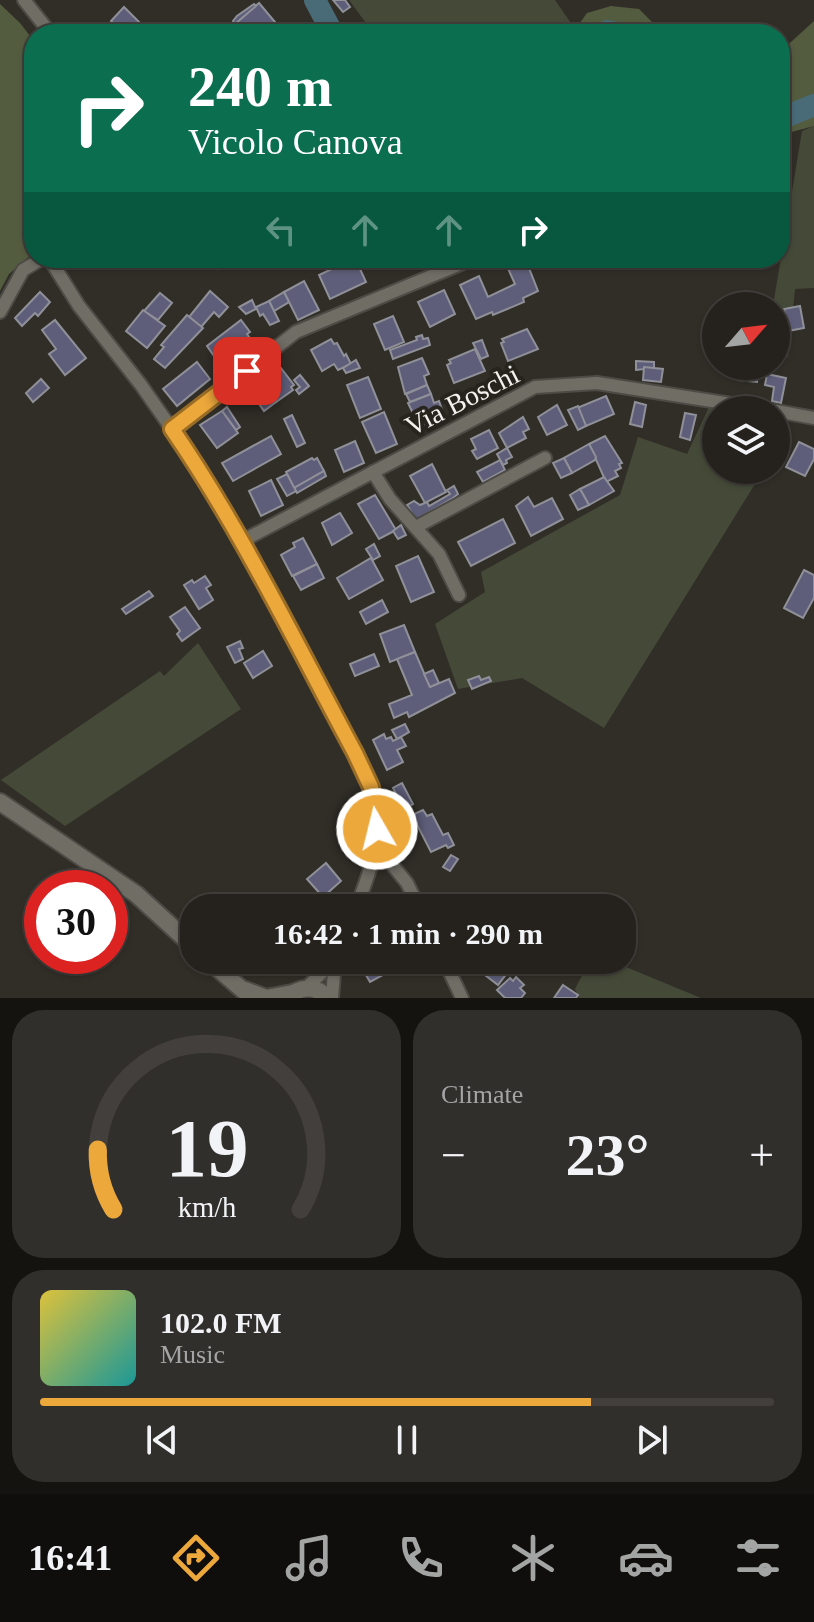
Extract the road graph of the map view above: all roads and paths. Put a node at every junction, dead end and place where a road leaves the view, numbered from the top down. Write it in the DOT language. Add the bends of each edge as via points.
graph roads {
  1 [pos="24,0"];
  2 [pos="43,24"];
  3 [pos="26,268"];
  4 [pos="55,268"];
  5 [pos="451,268"];
  6 [pos="0,312"];
  7 [pos="702,399"];
  8 [pos="790,413"];
  9 [pos="814,418"];
  10 [pos="172,429"];
  11 [pos="545,458"];
  12 [pos="373,472"];
  13 [pos="416,527"];
  14 [pos="242,541"];
  15 [pos="459,595"];
  16 [pos="0,802"];
  17 [pos="376,845"];
  18 [pos="360,894"];
  19 [pos="412,894"];
  20 [pos="180,934"];
  21 [pos="224,974"];
  22 [pos="319,974"];
  23 [pos="334,974"];
  24 [pos="451,974"];
  25 [pos="246,993"];
  26 [pos="296,993"];
  27 [pos="330,998"];
  28 [pos="462,998"];
  1 -- 2 [label="street"];
  3 -- 6 [label="street"];
  4 -- 10 [label="street"];
  5 -- 10 [label="street" via="296,332"];
  7 -- 12 [label="street, Via Boschi" via="597,383 535,387"];
  8 -- 9 [label="street, Via Boschi"];
  10 -- 14 [label="street"];
  11 -- 13 [label="street"];
  12 -- 13 [label="street"];
  12 -- 14 [label="street, Via Boschi"];
  13 -- 15 [label="street" via="439,554"];
  14 -- 17 [label="street" via="371,787"];
  16 -- 20 [label="street" via="136,894"];
  17 -- 18 [label="street"];
  17 -- 19 [label="street"];
  21 -- 25 [label="street"];
  22 -- 26 [label="street"];
  23 -- 27 [label="street"];
  24 -- 28 [label="street"];
  25 -- 26 [label="street" via="266,998"];
  26 -- 27 [label="street" via="317,990"];
}
